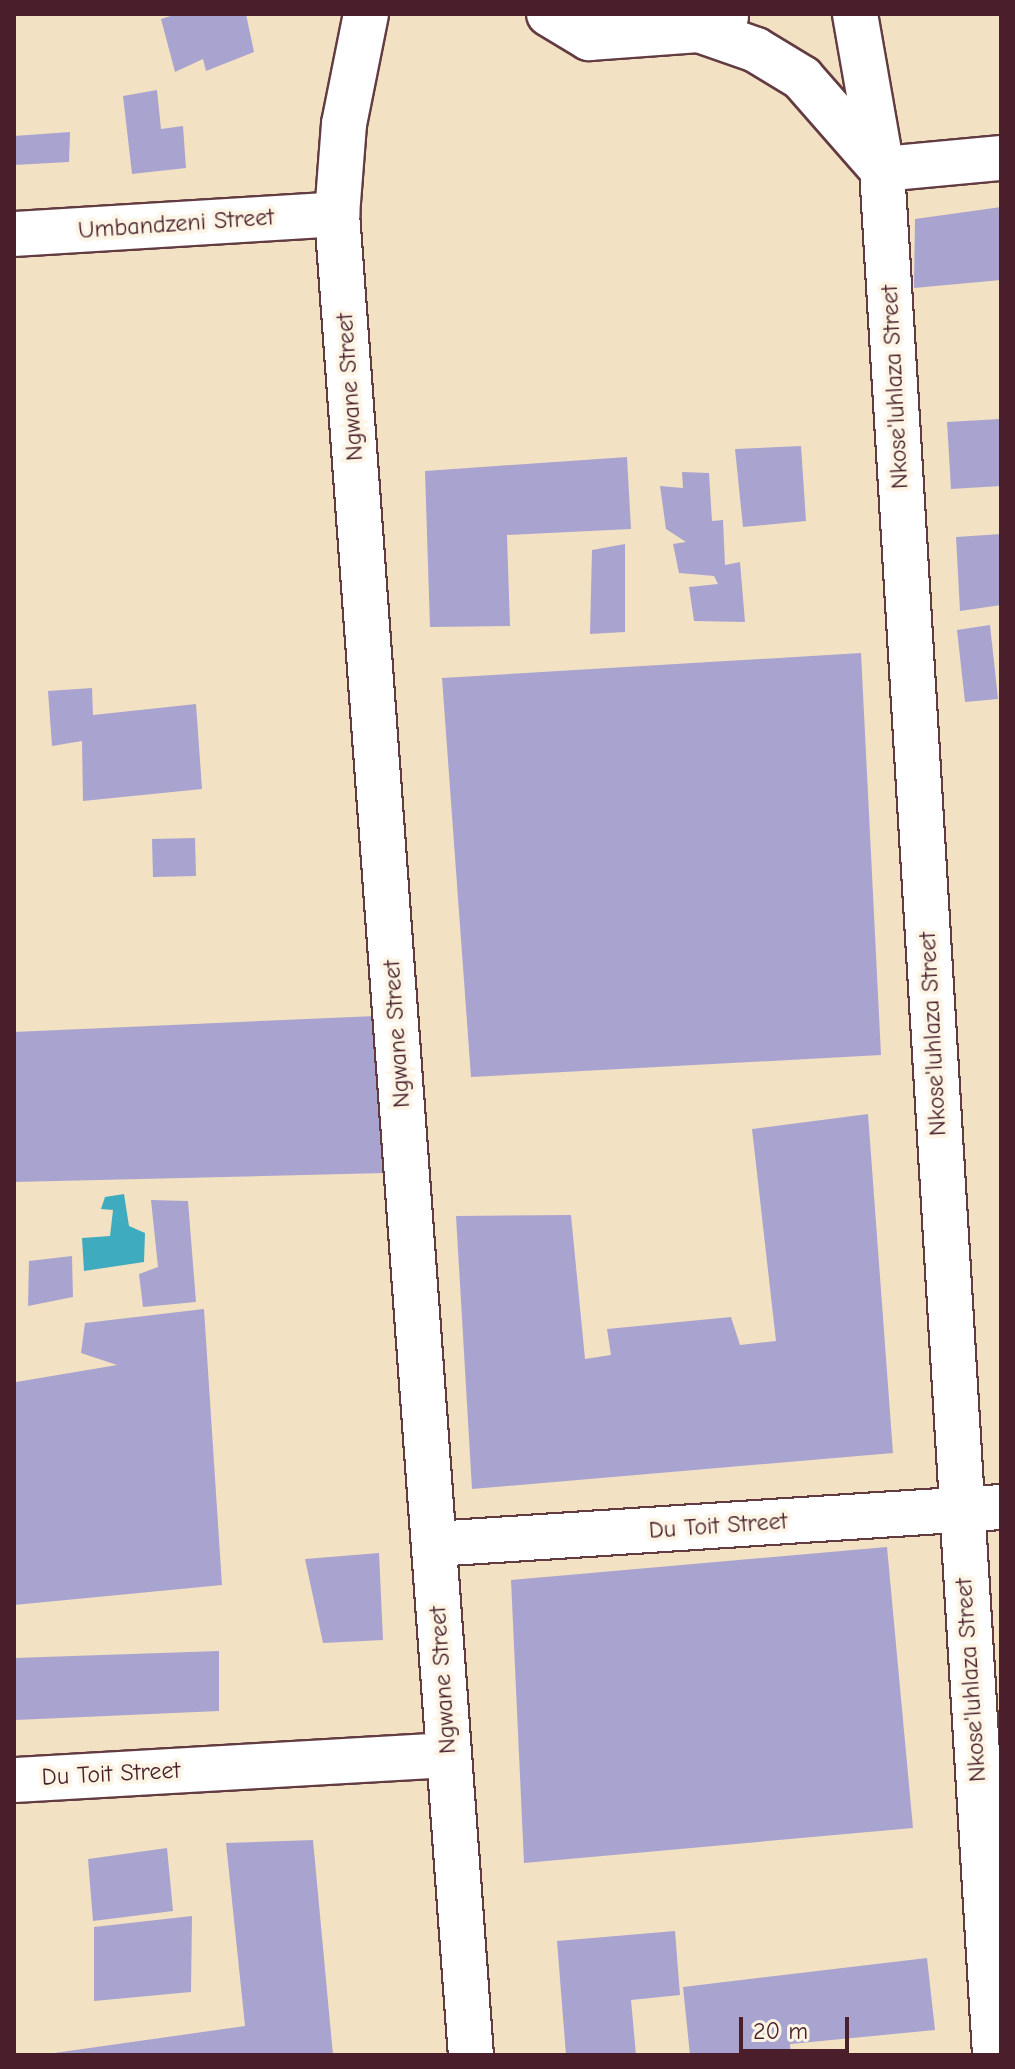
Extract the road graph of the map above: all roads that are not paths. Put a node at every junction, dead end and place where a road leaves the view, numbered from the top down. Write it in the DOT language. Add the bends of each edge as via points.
graph roads {
  1 [pos="366,14"];
  2 [pos="549,14"];
  3 [pos="855,14"];
  4 [pos="715,22"];
  5 [pos="1001,158"];
  6 [pos="882,169"];
  7 [pos="337,214"];
  8 [pos="14,234"];
  9 [pos="981,1509"];
  10 [pos="434,1544"];
  11 [pos="448,1755"];
  12 [pos="14,1780"];
  13 [pos="471,2055"];
  14 [pos="995,2055"];
  1 -- 7 [label="main road, Ngwane Street" via="344,124"];
  2 -- 4 [label="main road" via="589,38"];
  3 -- 6 [label="main road, Nkose'luhlaza Street"];
  4 -- 6 [label="main road" via="802,78"];
  5 -- 6 [label="main road"];
  6 -- 9 [label="main road, Nkose'luhlaza Street"];
  7 -- 8 [label="main road, Umbandzeni Street"];
  7 -- 10 [label="main road, Ngwane Street"];
  9 -- 10 [label="main road, Du Toit Street"];
  9 -- 14 [label="main road, Nkose'luhlaza Street"];
  10 -- 11 [label="main road, Ngwane Street"];
  11 -- 12 [label="main road, Du Toit Street"];
  11 -- 13 [label="main road, Ngwane Street"];
}
